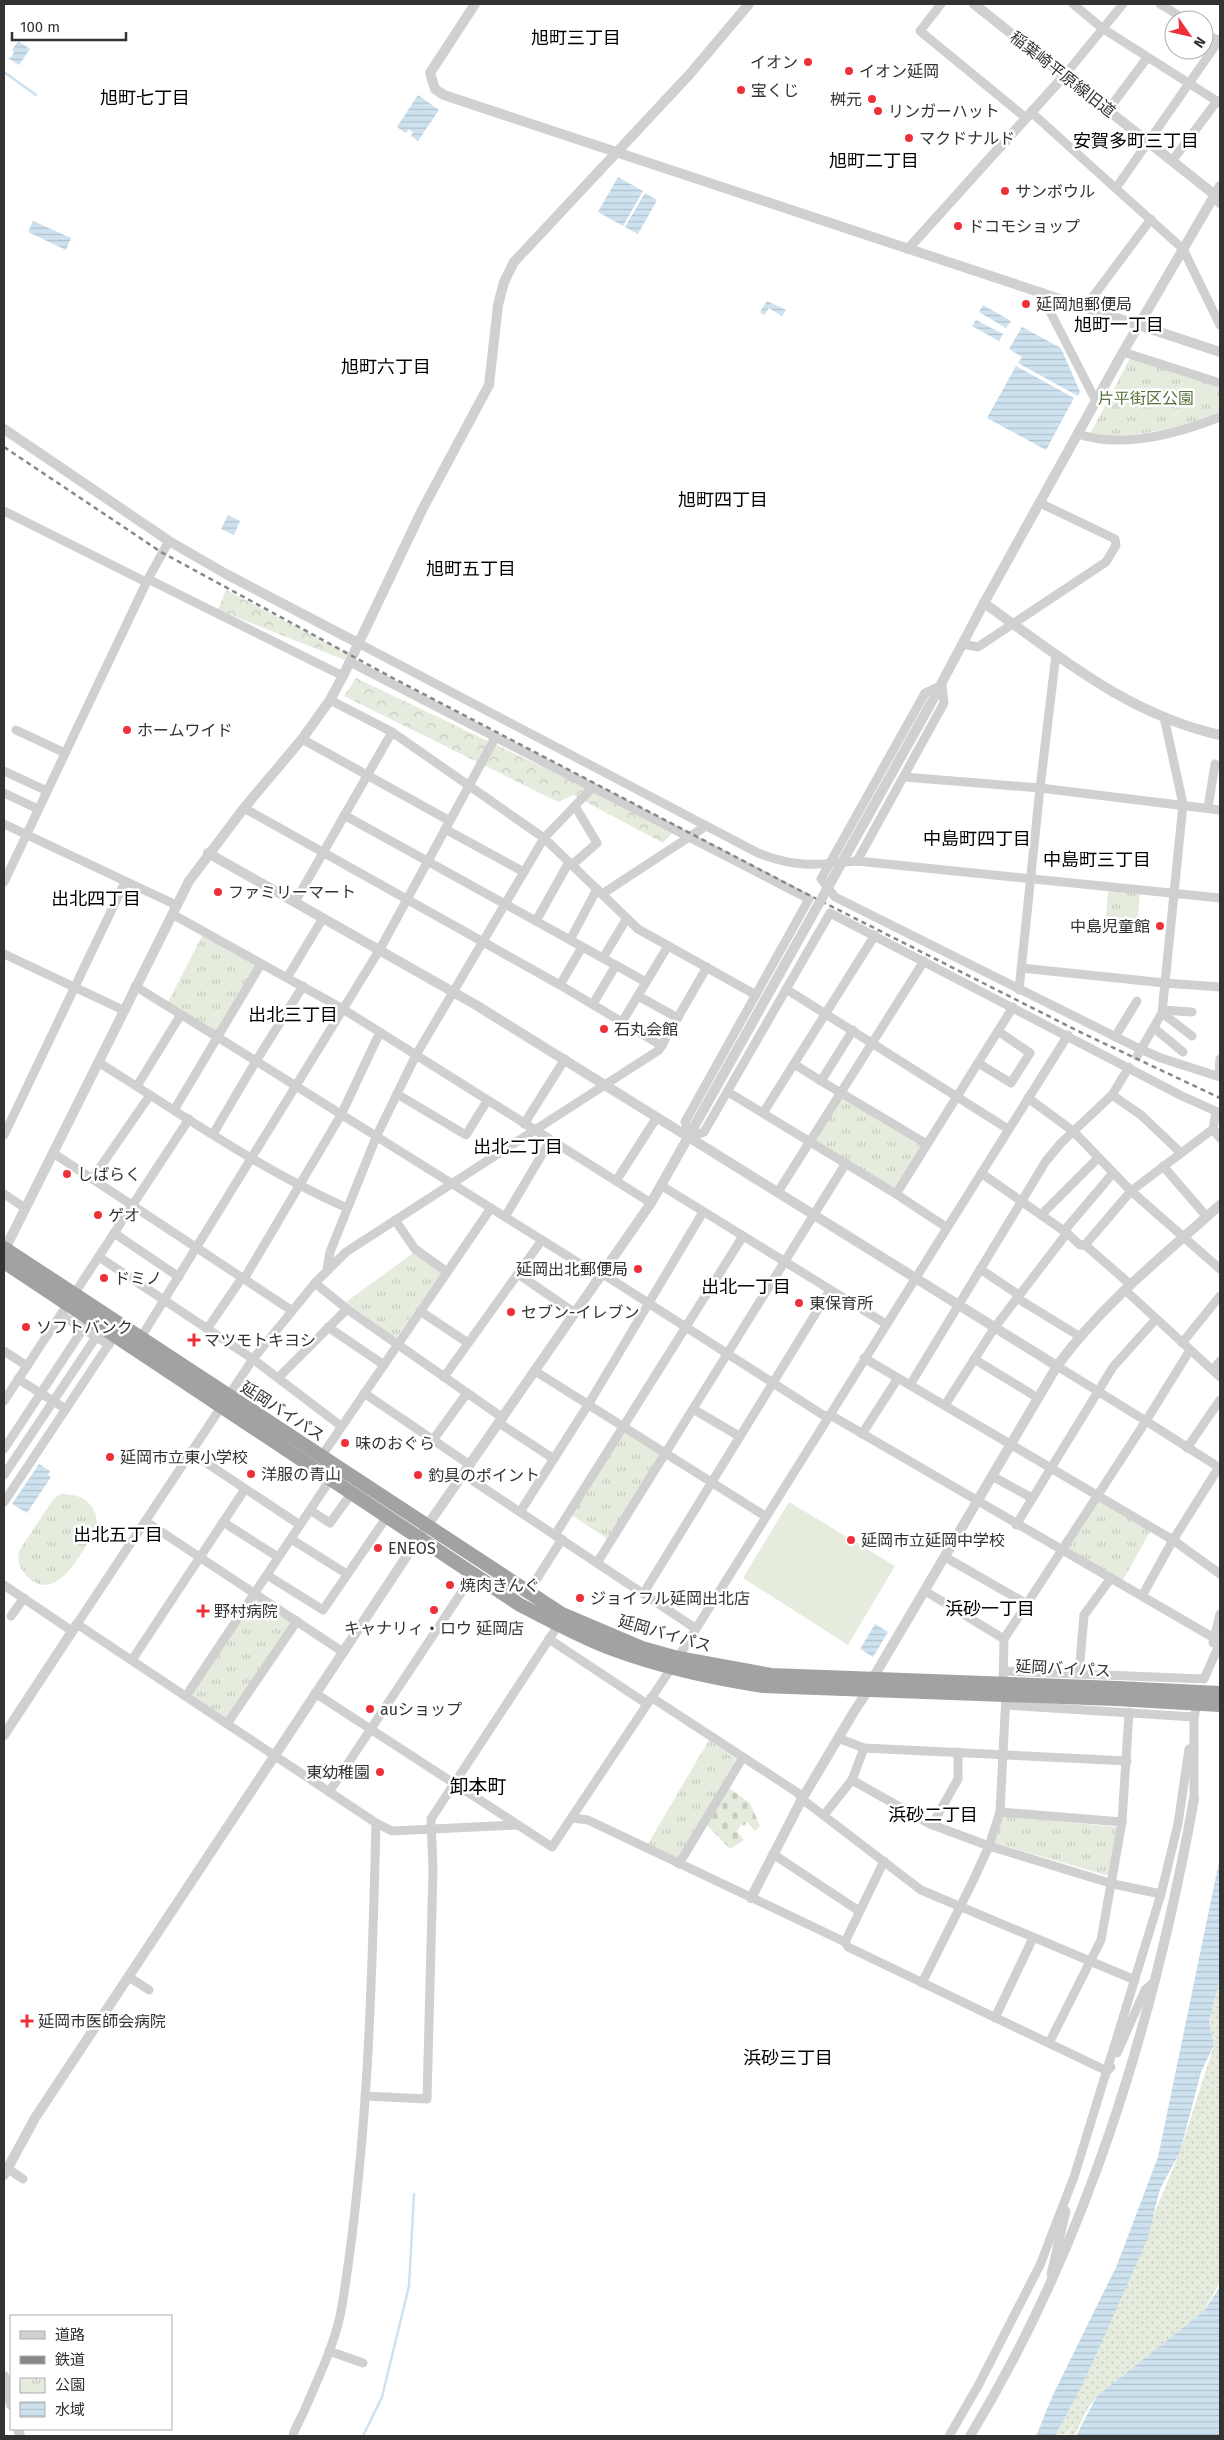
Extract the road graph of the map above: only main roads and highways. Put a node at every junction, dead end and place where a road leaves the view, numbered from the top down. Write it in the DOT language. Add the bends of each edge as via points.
graph roads {
  1 [pos="4,1252"];
  2 [pos="67,1305"];
  3 [pos="224,1400"];
  4 [pos="675,1663"];
  5 [pos="1220,1693"];
  6 [pos="1117,1694"];
  7 [pos="1220,1705"];
  1 -- 2 [label="highway, 延岡バイパス"];
  2 -- 3 [label="highway, 延岡バイパス" via="112,1340"];
  2 -- 3 [label="highway, 延岡バイパス" via="140,1338"];
  3 -- 4 [label="highway, 延岡バイパス" via="320,1457 562,1614"];
  3 -- 4 [label="highway, 延岡バイパス" via="330,1480 520,1605 605,1646"];
  4 -- 6 [label="highway, 延岡バイパス" via="728,1681 763,1686 871,1684"];
  5 -- 6 [label="highway, 延岡バイパス, bridge"];
  6 -- 7 [label="highway, 延岡バイパス, bridge"];
}
